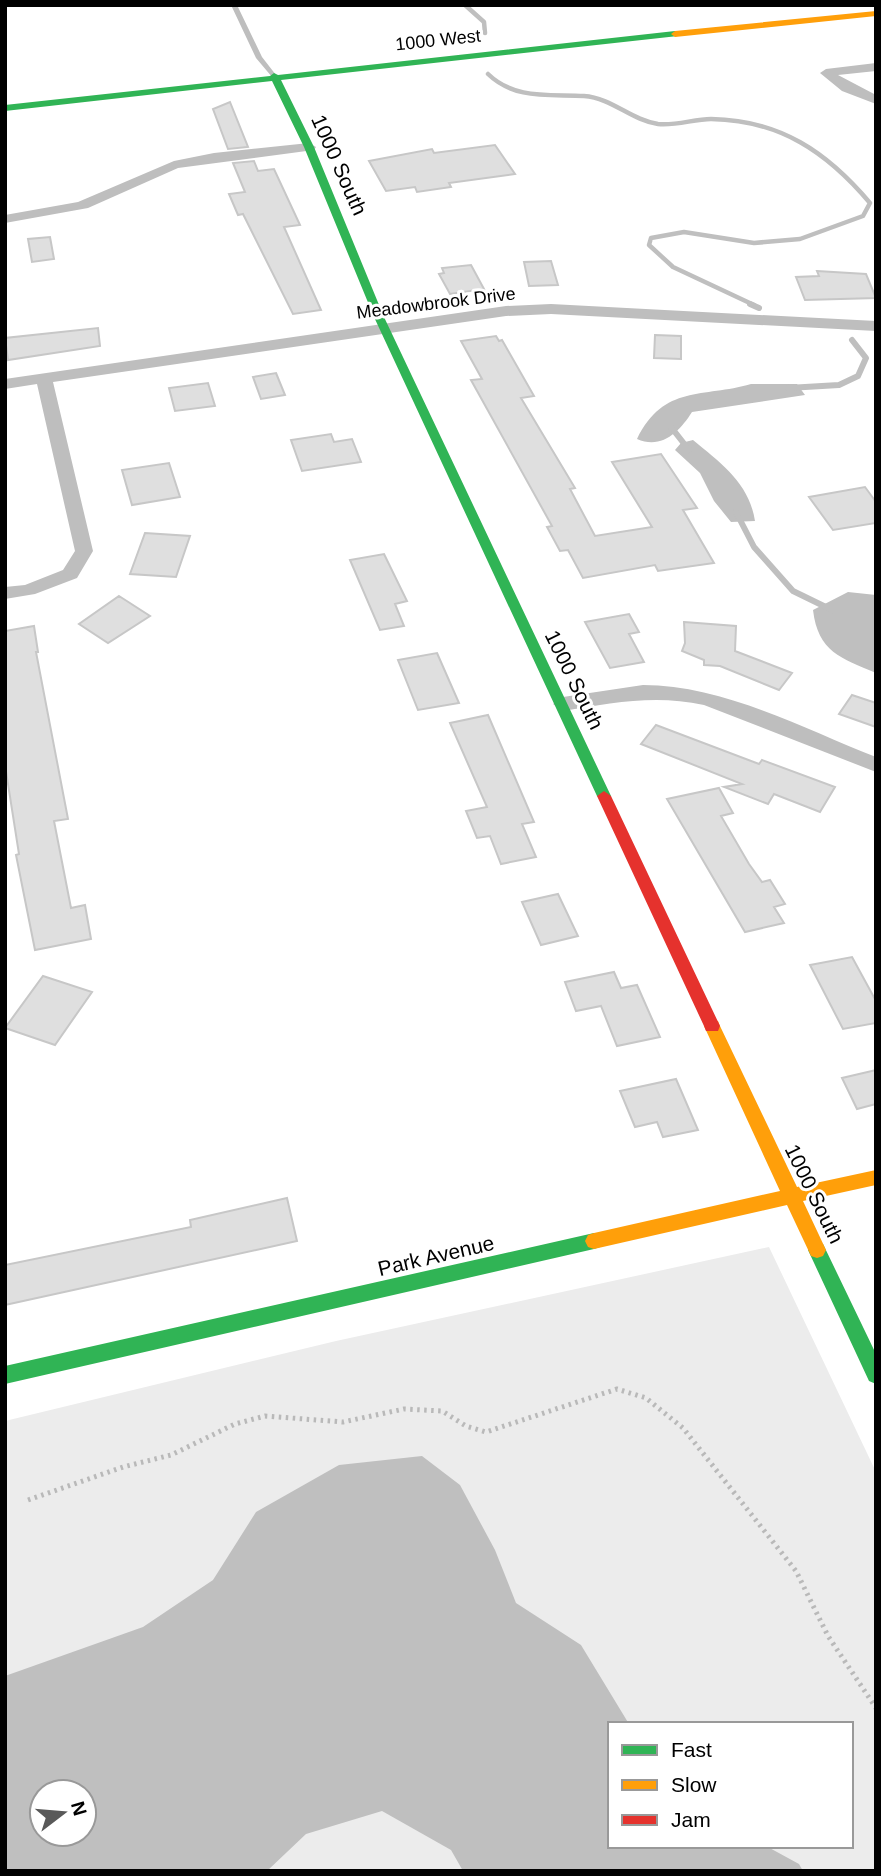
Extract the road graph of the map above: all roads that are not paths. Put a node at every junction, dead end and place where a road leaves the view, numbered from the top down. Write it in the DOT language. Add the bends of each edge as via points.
graph roads {
  1 [pos="234,5"];
  2 [pos="876,13"];
  3 [pos="876,67"];
  4 [pos="274,76"];
  5 [pos="876,100"];
  6 [pos="5,108"];
  7 [pos="309,147"];
  8 [pos="5,219"];
  9 [pos="876,326"];
  10 [pos="385,328"];
  11 [pos="44,379"];
  12 [pos="5,384"];
  13 [pos="5,593"];
  14 [pos="563,704"];
  15 [pos="876,765"];
  16 [pos="876,1177"];
  17 [pos="792,1197"];
  18 [pos="5,1375"];
  19 [pos="876,1375"];
  1 -- 4 [label="lane, 1000 South" via="259,58"];
  2 -- 4 [label="street, 1000 West"];
  3 -- 5 [label="street" via="826,73"];
  4 -- 6 [label="street, 1000 West"];
  4 -- 7 [label="street, 1000 South"];
  7 -- 8 [label="street" via="174,165 83,205"];
  7 -- 10 [label="street, 1000 South"];
  9 -- 10 [label="street, Meadowbrook Drive" via="551,309"];
  10 -- 11 [label="street, Meadowbrook Drive"];
  10 -- 14 [label="street, 1000 South"];
  11 -- 12 [label="street, Meadowbrook Drive"];
  11 -- 13 [label="street" via="84,551 70,574 29,590"];
  14 -- 15 [label="street" via="675,692 709,700"];
  14 -- 17 [label="street, 1000 South"];
  16 -- 17 [label="street, Park Avenue"];
  17 -- 18 [label="street, Park Avenue"];
  17 -- 19 [label="street, 1000 South"];
}
